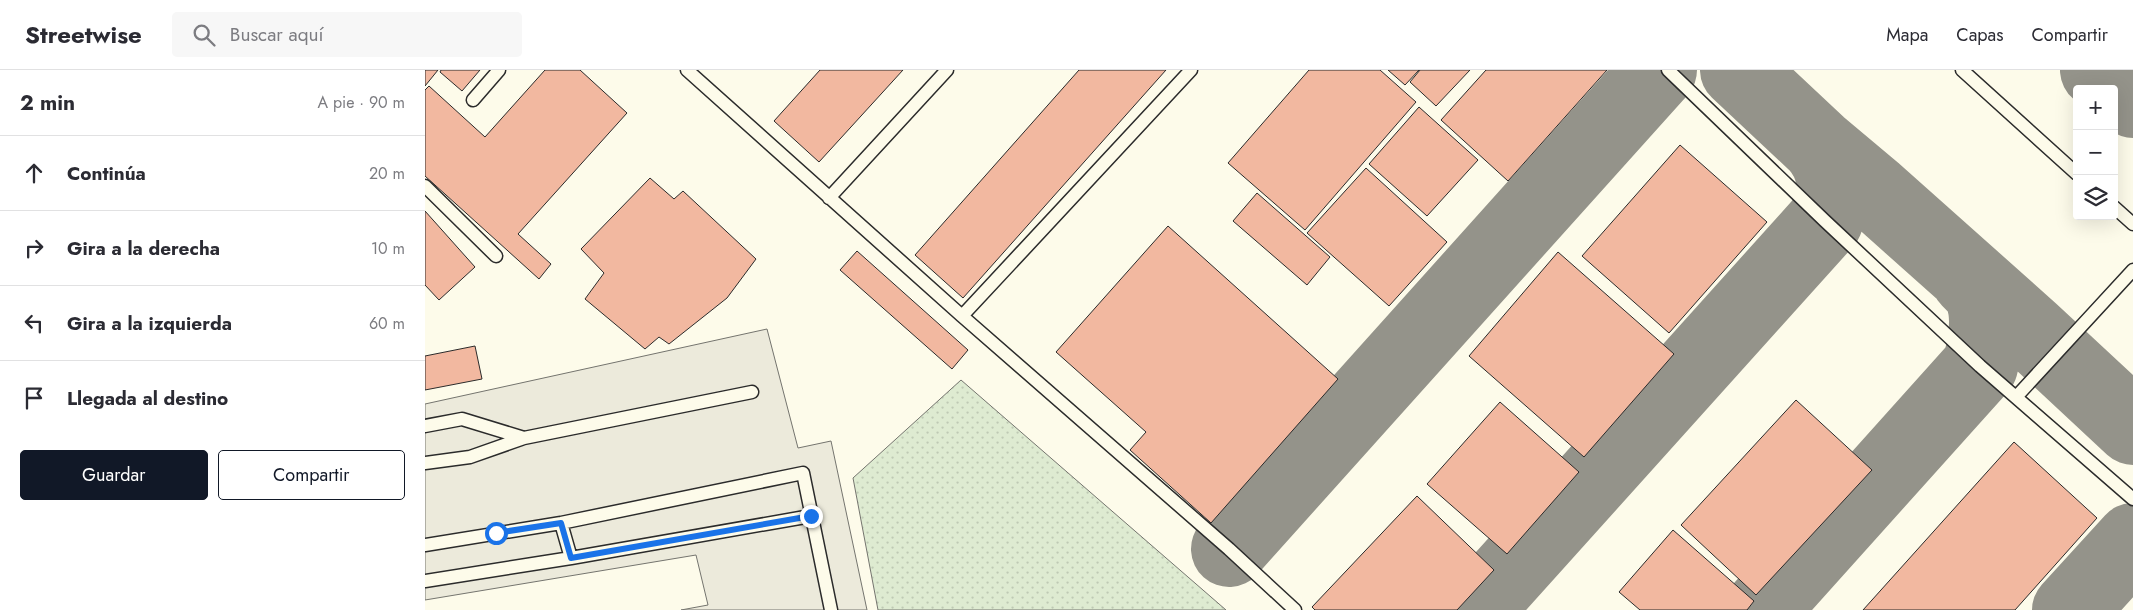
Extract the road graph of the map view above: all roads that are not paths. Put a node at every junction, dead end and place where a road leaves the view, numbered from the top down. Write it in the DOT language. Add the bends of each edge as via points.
graph roads {
  1 [pos="499,70"];
  2 [pos="947,70"];
  3 [pos="1191,70"];
  4 [pos="1669,70"];
  5 [pos="1962,70"];
  6 [pos="691,71"];
  7 [pos="473,100"];
  8 [pos="2073,170"];
  9 [pos="425,186"];
  10 [pos="829,198"];
  11 [pos="2118,211"];
  12 [pos="2133,224"];
  13 [pos="496,256"];
  14 [pos="2133,270"];
  15 [pos="962,316"];
  16 [pos="752,392"];
  17 [pos="2017,396"];
  18 [pos="425,426"];
  19 [pos="525,438"];
  20 [pos="425,463"];
  21 [pos="2133,499"];
  22 [pos="811,516"];
  23 [pos="561,523"];
  24 [pos="425,545"];
  25 [pos="571,558"];
  26 [pos="425,581"];
  27 [pos="831,610"];
  28 [pos="1295,610"];
  1 -- 7 [label="lane"];
  2 -- 10 [label="lane"];
  3 -- 15 [label="lane"];
  4 -- 17 [label="lane" via="1846,241 1980,366"];
  5 -- 8 [label="lane"];
  6 -- 10 [label="lane"];
  9 -- 13 [label="lane"];
  10 -- 15 [label="lane"];
  11 -- 12 [label="lane"];
  14 -- 17 [label="lane"];
  15 -- 28 [label="lane"];
  16 -- 19 [label="lane"];
  17 -- 21 [label="lane"];
  18 -- 19 [label="lane" via="463,419"];
  19 -- 20 [label="lane" via="470,457"];
  22 -- 23 [label="lane" via="803,473"];
  22 -- 25 [label="lane"];
  22 -- 27 [label="lane"];
  23 -- 24 [label="lane"];
  23 -- 25 [label="lane"];
  25 -- 26 [label="lane"];
}
